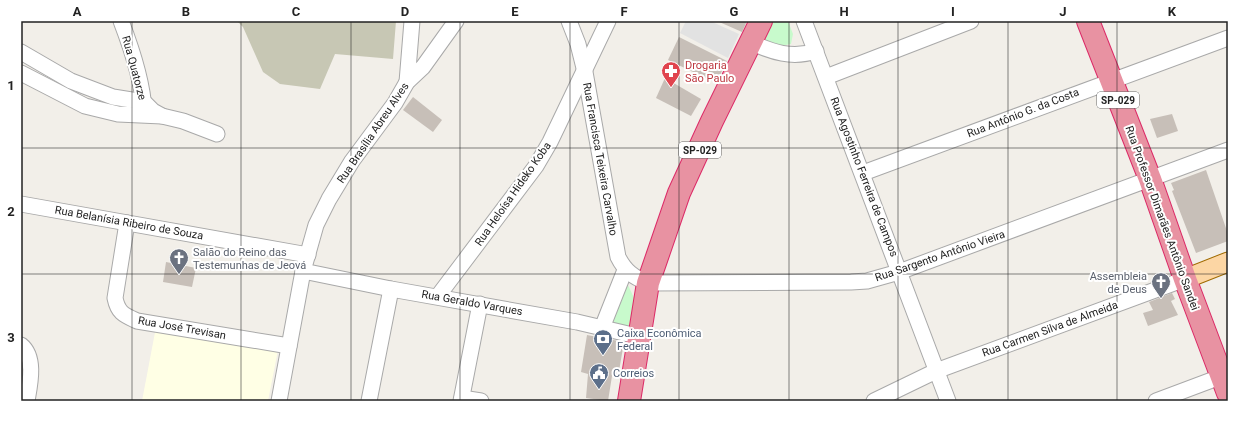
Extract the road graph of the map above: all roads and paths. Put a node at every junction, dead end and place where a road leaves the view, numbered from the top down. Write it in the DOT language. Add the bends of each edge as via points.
graph roads {
  1 [pos="120,21"];
  2 [pos="412,21"];
  3 [pos="456,21"];
  4 [pos="569,21"];
  5 [pos="608,21"];
  6 [pos="761,21"];
  7 [pos="804,21"];
  8 [pos="971,21"];
  9 [pos="1088,21"];
  10 [pos="1228,38"];
  11 [pos="750,42"];
  12 [pos="23,50"];
  13 [pos="816,51"];
  14 [pos="585,72"];
  15 [pos="21,73"];
  16 [pos="826,77"];
  17 [pos="1110,80"];
  18 [pos="407,82"];
  19 [pos="144,109"];
  20 [pos="217,134"];
  21 [pos="1228,150"];
  22 [pos="863,173"];
  23 [pos="1150,179"];
  24 [pos="21,204"];
  25 [pos="127,223"];
  26 [pos="308,255"];
  27 [pos="1228,262"];
  28 [pos="625,270"];
  29 [pos="303,271"];
  30 [pos="900,272"];
  31 [pos="1185,279"];
  32 [pos="648,283"];
  33 [pos="391,289"];
  34 [pos="438,296"];
  35 [pos="480,304"];
  36 [pos="602,328"];
  37 [pos="641,337"];
  38 [pos="21,345"];
  39 [pos="289,346"];
  40 [pos="936,371"];
  41 [pos="1226,381"];
  42 [pos="461,399"];
  43 [pos="27,401"];
  44 [pos="279,401"];
  45 [pos="369,401"];
  46 [pos="481,401"];
  47 [pos="629,401"];
  48 [pos="874,401"];
  49 [pos="948,401"];
  50 [pos="1156,401"];
  1 -- 19 [label="street, Rua Quatorze" via="128,38"];
  2 -- 18 [label="street"];
  3 -- 18 [label="street, Rua Brasília Abreu Alves" via="422,67"];
  4 -- 14 [label="street, Rua Francisca Teixeira Carvalho"];
  5 -- 14 [label="street, Rua Heloísa Hideko Koba"];
  6 -- 11 [label="highway, SP-029"];
  7 -- 13 [label="street, Rua Agostinho Ferreira de Campos"];
  8 -- 16 [label="street"];
  9 -- 17 [label="highway, Rua Professor Dimarães Antônio Sandei / SP-029"];
  10 -- 17 [label="street, Rua Antônio G. da Costa"];
  11 -- 13 [label="street" via="786,55"];
  11 -- 32 [label="highway, SP-029" via="679,193"];
  12 -- 19 [label="street" via="71,82"];
  13 -- 16 [label="street, Rua Agostinho Ferreira de Campos"];
  14 -- 28 [label="street, Rua Francisca Teixeira Carvalho" via="614,242"];
  14 -- 34 [label="street, Rua Heloísa Hideko Koba" via="536,166"];
  15 -- 19 [label="street" via="85,106 118,114"];
  16 -- 22 [label="street, Rua Agostinho Ferreira de Campos"];
  17 -- 22 [label="street, Rua Antônio G. da Costa"];
  17 -- 23 [label="highway, Rua Professor Dimarães Antônio Sandei / SP-029"];
  18 -- 26 [label="street, Rua Brasília Abreu Alves" via="399,98 352,161 329,199 316,225"];
  19 -- 20 [label="street"];
  21 -- 23 [label="street, Rua Sargento Antônio Vieira"];
  22 -- 30 [label="street, Rua Agostinho Ferreira de Campos"];
  23 -- 30 [label="street, Rua Sargento Antônio Vieira"];
  23 -- 31 [label="highway, Rua Professor Dimarães Antônio Sandei / SP-029"];
  24 -- 25 [label="street, Rua Belanísia Ribeiro de Souza"];
  25 -- 26 [label="street, Rua Belanísia Ribeiro de Souza"];
  25 -- 39 [label="street, Rua José Trevisan" via="115,298 117,308 125,316 137,321"];
  26 -- 29 [label="street, Rua Brasília Abreu Alves"];
  27 -- 31 [label="main road, Rua Carmen Silva de Almeida"];
  28 -- 32 [label="street"];
  28 -- 36 [label="street"];
  29 -- 33 [label="street, Rua Geraldo Varques"];
  29 -- 39 [label="street, Rua Brasília Abreu Alves"];
  30 -- 32 [label="street, Rua Sargento Antônio Vieira" via="867,281 838,283"];
  30 -- 40 [label="street, Rua Agostinho Ferreira de Campos"];
  31 -- 40 [label="street, Rua Carmen Silva de Almeida"];
  31 -- 41 [label="highway, Rua Professor Dimarães Antônio Sandei / SP-029"];
  32 -- 37 [label="highway, SP-029"];
  33 -- 34 [label="street, Rua Geraldo Varques"];
  33 -- 45 [label="street"];
  34 -- 35 [label="street, Rua Geraldo Varques"];
  35 -- 36 [label="street, Rua Geraldo Varques"];
  35 -- 42 [label="street"];
  36 -- 37 [label="street, Rua Geraldo Varques"];
  37 -- 47 [label="highway, SP-029"];
  38 -- 43 [label="street" via="30,362"];
  39 -- 44 [label="street, Rua Brasília Abreu Alves"];
  40 -- 48 [label="street, Rua Carmen Silva de Almeida"];
  40 -- 49 [label="street, Rua Agostinho Ferreira de Campos"];
  41 -- 50 [label="street"];
  42 -- 46 [label="street"];
}
